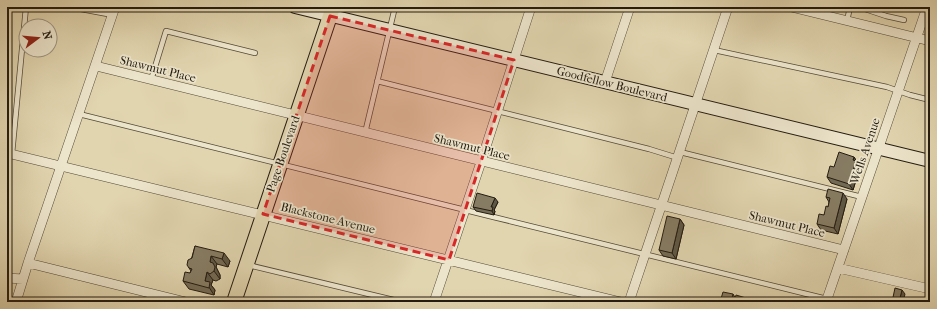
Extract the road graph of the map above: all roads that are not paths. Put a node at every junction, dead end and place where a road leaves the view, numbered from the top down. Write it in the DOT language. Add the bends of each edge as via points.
graph roads {
  1 [pos="26,7"];
  2 [pos="70,7"];
  3 [pos="295,7"];
  4 [pos="395,7"];
  5 [pos="531,7"];
  6 [pos="630,7"];
  7 [pos="728,7"];
  8 [pos="791,7"];
  9 [pos="850,7"];
  10 [pos="860,7"];
  11 [pos="927,7"];
  12 [pos="114,11"];
  13 [pos="332,11"];
  14 [pos="904,20"];
  15 [pos="847,21"];
  16 [pos="389,31"];
  17 [pos="917,38"];
  18 [pos="930,41"];
  19 [pos="714,50"];
  20 [pos="255,53"];
  21 [pos="514,60"];
  22 [pos="96,66"];
  23 [pos="151,80"];
  24 [pos="377,81"];
  25 [pos="605,82"];
  26 [pos="898,91"];
  27 [pos="930,100"];
  28 [pos="695,105"];
  29 [pos="497,112"];
  30 [pos="79,114"];
  31 [pos="296,116"];
  32 [pos="364,133"];
  33 [pos="878,149"];
  34 [pos="9,153"];
  35 [pos="679,155"];
  36 [pos="481,162"];
  37 [pos="930,162"];
  38 [pos="280,163"];
  39 [pos="61,166"];
  40 [pos="862,197"];
  41 [pos="662,206"];
  42 [pos="465,210"];
  43 [pos="263,214"];
  44 [pos="844,250"];
  45 [pos="645,255"];
  46 [pos="449,260"];
  47 [pos="28,263"];
  48 [pos="247,265"];
  49 [pos="838,268"];
  50 [pos="7,278"];
  51 [pos="23,279"];
  52 [pos="930,289"];
  53 [pos="827,300"];
  54 [pos="16,302"];
  55 [pos="186,302"];
  56 [pos="234,302"];
  57 [pos="402,302"];
  58 [pos="434,302"];
  59 [pos="621,302"];
  60 [pos="629,302"];
  1 -- 34 [label="lane"];
  2 -- 12 [label="lane"];
  3 -- 13 [label="main road, Goodfellow Boulevard"];
  4 -- 16 [label="lane"];
  5 -- 21 [label="street"];
  6 -- 25 [label="street"];
  7 -- 19 [label="street"];
  8 -- 15 [label="street"];
  9 -- 15 [label="lane"];
  10 -- 14 [label="lane"];
  11 -- 17 [label="street, Wells Avenue"];
  12 -- 22 [label="street"];
  13 -- 16 [label="main road, Goodfellow Boulevard"];
  13 -- 31 [label="main road, Page Boulevard"];
  15 -- 17 [label="street"];
  16 -- 21 [label="main road, Goodfellow Boulevard"];
  16 -- 24 [label="lane"];
  17 -- 18 [label="street"];
  17 -- 26 [label="street, Wells Avenue"];
  19 -- 26 [label="lane"];
  19 -- 28 [label="street"];
  20 -- 23 [label="lane" via="166,32"];
  21 -- 25 [label="main road, Goodfellow Boulevard"];
  21 -- 29 [label="street"];
  22 -- 23 [label="street, Shawmut Place"];
  22 -- 30 [label="street"];
  23 -- 31 [label="street, Shawmut Place"];
  24 -- 29 [label="lane"];
  24 -- 32 [label="lane"];
  25 -- 28 [label="main road, Goodfellow Boulevard"];
  26 -- 27 [label="lane"];
  26 -- 33 [label="street, Wells Avenue"];
  28 -- 33 [label="main road, Goodfellow Boulevard"];
  28 -- 35 [label="street"];
  29 -- 35 [label="lane"];
  29 -- 36 [label="street"];
  30 -- 38 [label="lane"];
  30 -- 39 [label="street"];
  31 -- 32 [label="street, Shawmut Place"];
  31 -- 38 [label="main road, Page Boulevard"];
  32 -- 36 [label="street, Shawmut Place"];
  33 -- 37 [label="main road, Goodfellow Boulevard"];
  33 -- 40 [label="street, Wells Avenue"];
  34 -- 39 [label="street, Blackstone Avenue"];
  35 -- 40 [label="lane"];
  35 -- 41 [label="street"];
  36 -- 41 [label="street, Shawmut Place"];
  36 -- 42 [label="street"];
  38 -- 42 [label="lane"];
  38 -- 43 [label="main road, Page Boulevard"];
  39 -- 43 [label="street, Blackstone Avenue"];
  39 -- 47 [label="street"];
  40 -- 44 [label="street, Wells Avenue"];
  41 -- 44 [label="street, Shawmut Place" via="680,214"];
  41 -- 45 [label="street"];
  42 -- 45 [label="lane"];
  42 -- 46 [label="street"];
  43 -- 46 [label="street, Blackstone Avenue"];
  43 -- 48 [label="main road, Page Boulevard"];
  44 -- 49 [label="street, Wells Avenue"];
  45 -- 53 [label="lane"];
  45 -- 60 [label="street"];
  46 -- 58 [label="street"];
  46 -- 59 [label="street, Blackstone Avenue"];
  47 -- 51 [label="street"];
  47 -- 55 [label="street"];
  48 -- 56 [label="main road, Page Boulevard"];
  48 -- 57 [label="lane"];
  49 -- 52 [label="street"];
  49 -- 53 [label="street, Wells Avenue"];
  50 -- 51 [label="street"];
  51 -- 54 [label="street"];
}
